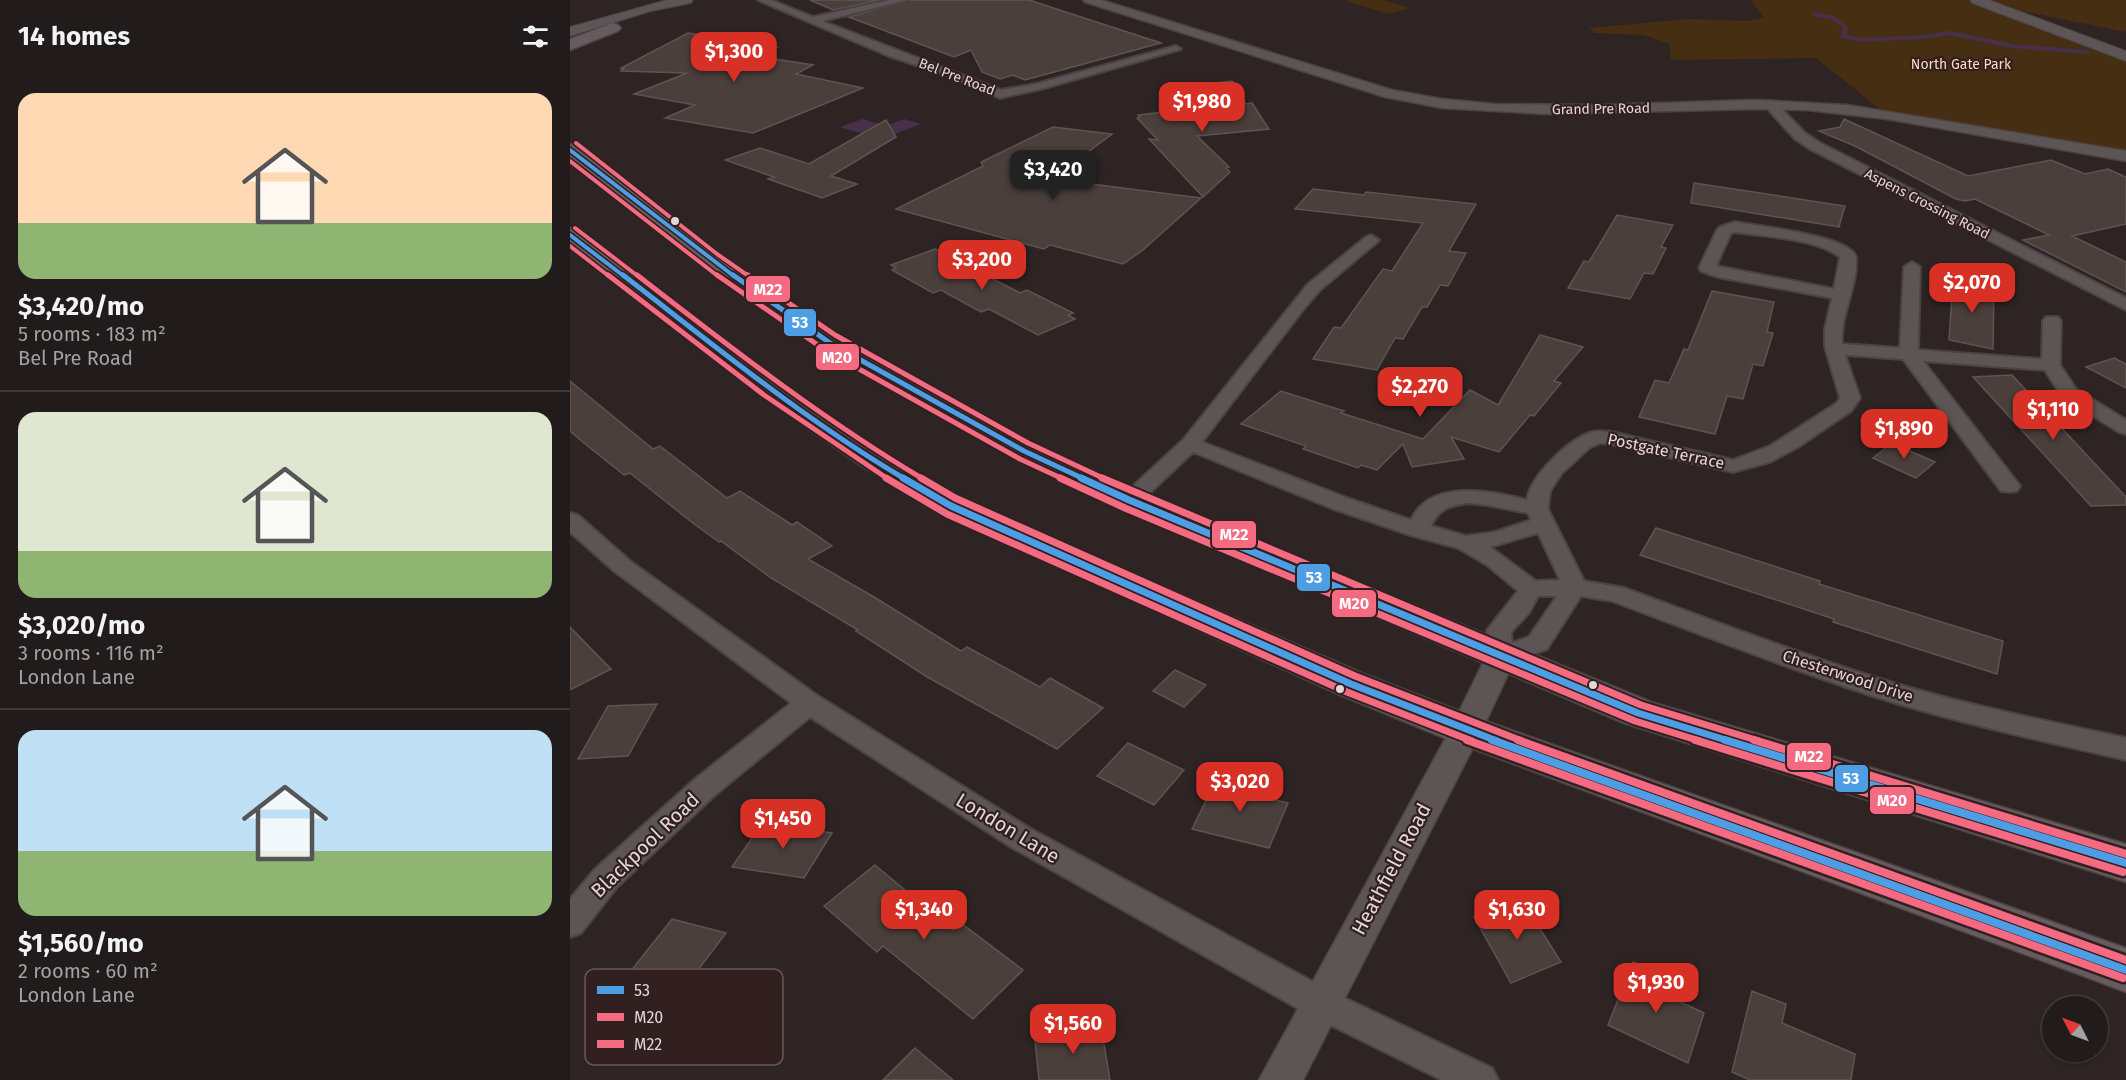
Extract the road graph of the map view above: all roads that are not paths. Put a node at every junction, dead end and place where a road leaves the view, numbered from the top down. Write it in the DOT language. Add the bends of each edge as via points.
graph roads {
  1 [pos="763,0"];
  2 [pos="903,0"];
  3 [pos="1089,0"];
  4 [pos="1977,0"];
  5 [pos="682,1"];
  6 [pos="813,20"];
  7 [pos="613,28"];
  8 [pos="570,32"];
  9 [pos="570,43"];
  10 [pos="1176,49"];
  11 [pos="2126,56"];
  12 [pos="1771,105"];
  13 [pos="570,150"];
  14 [pos="2126,156"];
  15 [pos="570,235"];
  16 [pos="1371,240"];
  17 [pos="1912,267"];
  18 [pos="1842,295"];
  19 [pos="2126,305"];
  20 [pos="2052,321"];
  21 [pos="1835,350"];
  22 [pos="1909,355"];
  23 [pos="2051,365"];
  24 [pos="2126,428"];
  25 [pos="1190,444"];
  26 [pos="2009,486"];
  27 [pos="1129,501"];
  28 [pos="1541,516"];
  29 [pos="570,520"];
  30 [pos="1418,530"];
  31 [pos="1466,543"];
  32 [pos="1575,587"];
  33 [pos="1531,589"];
  34 [pos="1501,657"];
  35 [pos="809,704"];
  36 [pos="1466,730"];
  37 [pos="2126,749"];
  38 [pos="2126,862"];
  39 [pos="570,923"];
  40 [pos="2126,970"];
  41 [pos="1320,1003"];
  42 [pos="1280,1080"];
  43 [pos="1480,1080"];
  1 -- 6 [label="street, Bel Pre Road"];
  2 -- 6 [label="street"];
  3 -- 12 [label="street, Grand Pre Road" via="1379,91 1430,103 1499,110"];
  4 -- 11 [label="main road"];
  5 -- 7 [label="main road"];
  5 -- 8 [label="main road"];
  6 -- 10 [label="street, Bel Pre Road" via="1000,94"];
  7 -- 9 [label="main road"];
  12 -- 14 [label="street, Grand Pre Road" via="1872,112"];
  12 -- 19 [label="street, Aspens Crossing Road" via="1815,146"];
  13 -- 27 [label="main road" via="712,261 830,343 1024,451"];
  15 -- 36 [label="main road" via="769,388 871,459 951,507 1351,684"];
  16 -- 25 [label="street" via="1296,307"];
  17 -- 22 [label="street"];
  18 -- 18 [label="street, Postgate Terrace" via="1718,272 1707,268 1725,230 1736,227 1807,240 1829,245 1848,256"];
  18 -- 21 [label="street, Postgate Terrace" via="1833,341"];
  20 -- 23 [label="street"];
  21 -- 22 [label="street"];
  21 -- 28 [label="street, Postgate Terrace" via="1850,398 1844,407 1778,449 1751,463 1733,466 1597,437 1582,444 1539,490"];
  22 -- 23 [label="street"];
  22 -- 26 [label="street"];
  23 -- 24 [label="street" via="2069,393"];
  25 -- 27 [label="street"];
  25 -- 30 [label="street"];
  27 -- 34 [label="main road"];
  28 -- 30 [label="street" via="1488,497 1470,496 1428,510"];
  28 -- 31 [label="street" via="1498,539"];
  28 -- 32 [label="street"];
  29 -- 35 [label="street, London Lane" via="622,566"];
  30 -- 31 [label="street"];
  31 -- 33 [label="street"];
  32 -- 33 [label="street"];
  32 -- 34 [label="street" via="1538,644"];
  32 -- 37 [label="street, Chesterwood Drive" via="1616,594 1907,696"];
  33 -- 34 [label="street" via="1520,608 1499,630"];
  34 -- 36 [label="street, Heathfield Road"];
  34 -- 38 [label="main road" via="1638,713"];
  35 -- 39 [label="street, Blackpool Road" via="696,795 606,878"];
  35 -- 41 [label="street, London Lane" via="1021,838"];
  36 -- 40 [label="main road"];
  36 -- 41 [label="street, Heathfield Road"];
  41 -- 42 [label="street, Heathfield Road"];
  41 -- 43 [label="street, London Lane"];
}
